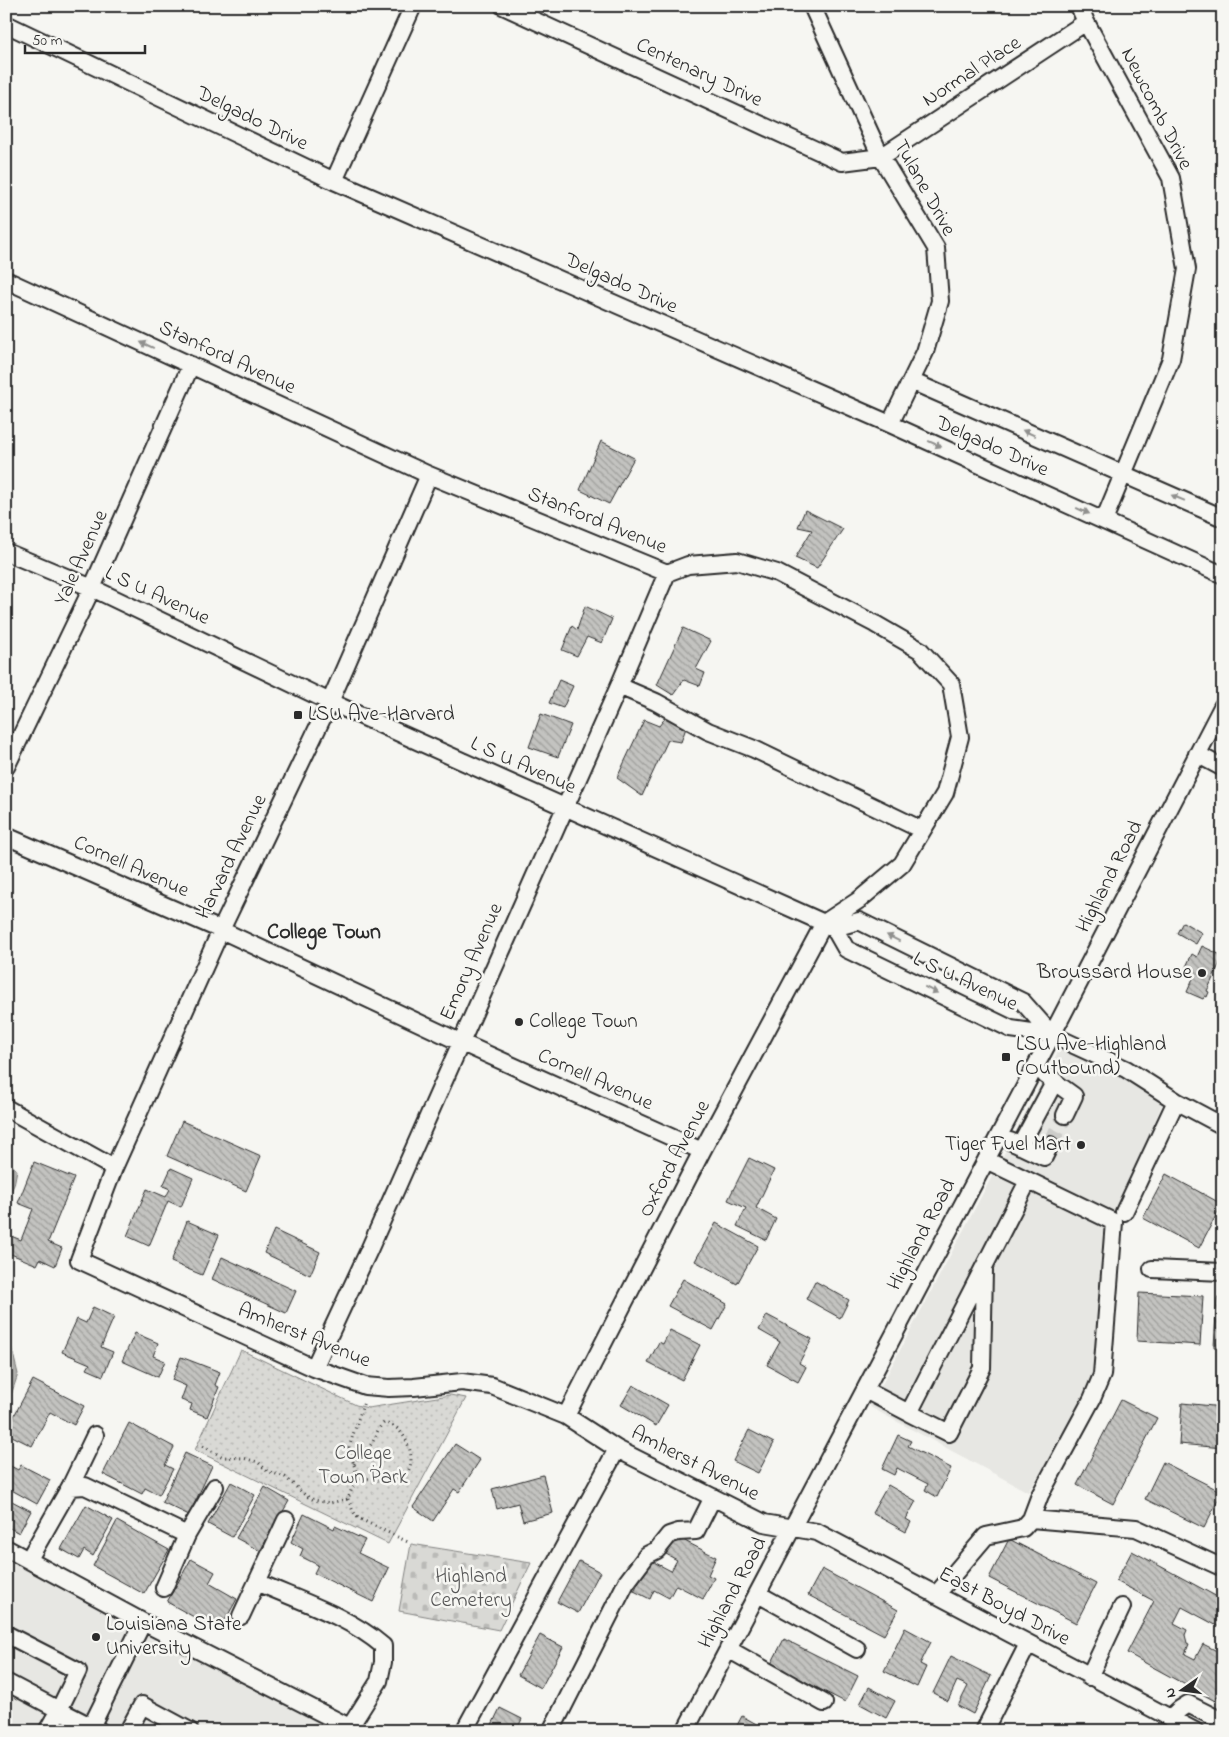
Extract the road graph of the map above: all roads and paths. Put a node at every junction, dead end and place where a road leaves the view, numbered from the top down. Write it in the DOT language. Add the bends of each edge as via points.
graph roads {
  1 [pos="413,6"];
  2 [pos="503,6"];
  3 [pos="812,6"];
  4 [pos="1079,6"];
  5 [pos="1086,22"];
  6 [pos="6,24"];
  7 [pos="881,157"];
  8 [pos="334,182"];
  9 [pos="6,280"];
  10 [pos="191,365"];
  11 [pos="911,381"];
  12 [pos="890,424"];
  13 [pos="430,475"];
  14 [pos="1123,475"];
  15 [pos="1223,518"];
  16 [pos="1104,520"];
  17 [pos="6,552"];
  18 [pos="667,573"];
  19 [pos="1223,575"];
  20 [pos="92,588"];
  21 [pos="619,686"];
  22 [pos="330,702"];
  23 [pos="1223,705"];
  24 [pos="1197,754"];
  25 [pos="6,767"];
  26 [pos="1223,768"];
  27 [pos="564,808"];
  28 [pos="922,830"];
  29 [pos="6,836"];
  30 [pos="829,926"];
  31 [pos="221,930"];
  32 [pos="1052,1035"];
  33 [pos="460,1042"];
  34 [pos="1035,1067"];
  35 [pos="1054,1081"];
  36 [pos="1176,1101"];
  37 [pos="6,1108"];
  38 [pos="1065,1115"];
  39 [pos="1223,1126"];
  40 [pos="999,1135"];
  41 [pos="1050,1145"];
  42 [pos="1020,1146"];
  43 [pos="702,1151"];
  44 [pos="986,1160"];
  45 [pos="114,1168"];
  46 [pos="1028,1181"];
  47 [pos="1124,1212"];
  48 [pos="79,1260"];
  49 [pos="984,1266"];
  50 [pos="1221,1268"];
  51 [pos="1152,1269"];
  52 [pos="314,1368"];
  53 [pos="365,1386"];
  54 [pos="865,1390"];
  55 [pos="909,1412"];
  56 [pos="566,1416"];
  57 [pos="95,1435"];
  58 [pos="203,1446"];
  59 [pos="617,1449"];
  60 [pos="354,1465"];
  61 [pos="360,1477"];
  62 [pos="70,1487"];
  63 [pos="214,1487"];
  64 [pos="713,1497"];
  65 [pos="348,1499"];
  66 [pos="1031,1519"];
  67 [pos="286,1520"];
  68 [pos="792,1528"];
  69 [pos="187,1535"];
  70 [pos="408,1542"];
  71 [pos="6,1548"];
  72 [pos="28,1558"];
  73 [pos="1223,1568"];
  74 [pos="257,1582"];
  75 [pos="164,1588"];
  76 [pos="758,1594"];
  77 [pos="936,1595"];
  78 [pos="1122,1608"];
  79 [pos="241,1616"];
  80 [pos="143,1622"];
  81 [pos="6,1634"];
  82 [pos="1028,1644"];
  83 [pos="728,1649"];
  84 [pos="857,1649"];
  85 [pos="1089,1676"];
  86 [pos="6,1682"];
  87 [pos="824,1703"];
  88 [pos="59,1710"];
  89 [pos="1170,1718"];
  90 [pos="1223,1721"];
  91 [pos="93,1729"];
  92 [pos="353,1729"];
  93 [pos="47,1731"];
  94 [pos="128,1731"];
  95 [pos="190,1731"];
  96 [pos="464,1731"];
  97 [pos="551,1731"];
  98 [pos="685,1731"];
  99 [pos="984,1731"];
  100 [pos="1194,1731"];
  101 [pos="1217,1731"];
  1 -- 8 [label="street"];
  2 -- 7 [label="street, Centenary Drive" via="842,162"];
  3 -- 7 [label="street, Tulane Drive"];
  4 -- 5 [label="street, Newcomb Drive"];
  5 -- 7 [label="street, Normal Place"];
  5 -- 14 [label="street, Newcomb Drive" via="1171,178 1187,269 1171,359"];
  6 -- 8 [label="street, Delgado Drive"];
  7 -- 11 [label="street, Tulane Drive" via="936,248 940,301 925,352"];
  8 -- 12 [label="street, Delgado Drive"];
  10 -- 9 [label="street, Stanford Avenue, one-way"];
  10 -- 13 [label="street, Stanford Avenue"];
  10 -- 20 [label="street, Yale Avenue"];
  11 -- 12 [label="street, Tulane Drive"];
  14 -- 11 [label="street, Delgado Drive, one-way"];
  12 -- 16 [label="street, Delgado Drive, one-way"];
  13 -- 18 [label="street, Stanford Avenue"];
  13 -- 22 [label="street, Harvard Avenue"];
  15 -- 14 [label="street, Delgado Drive, one-way"];
  14 -- 16 [label="street, Newcomb Drive"];
  16 -- 19 [label="street, Delgado Drive"];
  17 -- 20 [label="street, L S U Avenue"];
  18 -- 21 [label="street, Emory Avenue"];
  18 -- 28 [label="street, Stanford Avenue" via="688,565 738,561 777,573 920,650 950,684 960,737 945,793"];
  20 -- 22 [label="street, L S U Avenue"];
  20 -- 25 [label="street, Yale Avenue"];
  21 -- 27 [label="street, Emory Avenue"];
  21 -- 28 [label="street"];
  22 -- 27 [label="street, L S U Avenue"];
  22 -- 31 [label="street, Harvard Avenue"];
  23 -- 24 [label="street, Highland Road"];
  24 -- 26 [label="street"];
  24 -- 32 [label="street, Highland Road"];
  27 -- 30 [label="street, L S U Avenue"];
  27 -- 33 [label="street, Emory Avenue"];
  28 -- 30 [label="street, Stanford Avenue" via="902,864"];
  29 -- 31 [label="street, Cornell Avenue"];
  30 -- 32 [label="street, L S U Avenue, one-way" via="846,949 1011,1029"];
  32 -- 30 [label="street, L S U Avenue, one-way" via="1023,1002 859,921"];
  30 -- 43 [label="street, Oxford Avenue"];
  31 -- 33 [label="street, Cornell Avenue"];
  31 -- 45 [label="street, Harvard Avenue"];
  32 -- 34 [label="street, Highland Road"];
  32 -- 36 [label="street" via="1126,1069"];
  33 -- 43 [label="street, Cornell Avenue"];
  33 -- 52 [label="street, Emory Avenue"];
  34 -- 35 [label="street"];
  34 -- 40 [label="street, Highland Road"];
  35 -- 38 [label="street" via="1074,1096"];
  35 -- 42 [label="street"];
  36 -- 39 [label="street"];
  36 -- 47 [label="street"];
  37 -- 45 [label="street"];
  40 -- 42 [label="street"];
  40 -- 44 [label="street, Highland Road"];
  41 -- 42 [label="street" via="1044,1157"];
  43 -- 56 [label="street, Oxford Avenue"];
  44 -- 46 [label="street"];
  44 -- 54 [label="street, Highland Road"];
  45 -- 48 [label="street, Harvard Avenue"];
  46 -- 49 [label="street"];
  46 -- 66 [label="street" via="1114,1222 1102,1375 1040,1495"];
  48 -- 52 [label="street, Amherst Avenue"];
  49 -- 55 [label="street"];
  49 -- 55 [label="street" via="982,1368 949,1433"];
  50 -- 51 [label="street"];
  52 -- 53 [label="street, Amherst Avenue"];
  53 -- 56 [label="street, Amherst Avenue" via="414,1387 462,1382 492,1386"];
  53 -- 60 [label="path" via="364,1407 349,1447"];
  54 -- 55 [label="street"];
  54 -- 68 [label="street, Highland Road"];
  56 -- 59 [label="street, Amherst Avenue"];
  57 -- 62 [label="street"];
  58 -- 65 [label="path" via="223,1457 258,1462 266,1471 290,1481 314,1500 330,1503"];
  59 -- 64 [label="street, Amherst Avenue"];
  59 -- 96 [label="street"];
  60 -- 61 [label="path"];
  60 -- 61 [label="path" via="384,1423 395,1427 407,1442 412,1456 410,1466 401,1478 391,1481"];
  61 -- 65 [label="path"];
  62 -- 69 [label="street" via="85,1486"];
  62 -- 72 [label="street"];
  63 -- 69 [label="street"];
  64 -- 68 [label="street, Amherst Avenue" via="764,1523"];
  64 -- 97 [label="street" via="696,1531 669,1535 657,1550 647,1555 626,1583"];
  65 -- 70 [label="path" via="358,1518"];
  66 -- 73 [label="street" via="1136,1528"];
  66 -- 77 [label="street" via="1023,1528 986,1536"];
  67 -- 74 [label="street"];
  68 -- 76 [label="street, Highland Road"];
  68 -- 77 [label="street, East Boyd Drive" via="817,1532"];
  69 -- 75 [label="street"];
  71 -- 72 [label="street"];
  72 -- 80 [label="street"];
  74 -- 79 [label="street"];
  74 -- 92 [label="street" via="346,1621 383,1646 379,1681"];
  76 -- 83 [label="street, Highland Road"];
  76 -- 84 [label="street"];
  77 -- 82 [label="street, East Boyd Drive"];
  78 -- 85 [label="street"];
  80 -- 91 [label="street"];
  80 -- 92 [label="street"];
  81 -- 88 [label="street" via="78,1672"];
  82 -- 85 [label="street, East Boyd Drive"];
  82 -- 99 [label="street"];
  83 -- 87 [label="street"];
  83 -- 98 [label="street, Highland Road"];
  85 -- 89 [label="street, East Boyd Drive"];
  86 -- 88 [label="street"];
  88 -- 91 [label="street"];
  88 -- 93 [label="street"];
  89 -- 90 [label="street" via="1188,1704"];
  89 -- 100 [label="street, East Boyd Drive"];
  90 -- 101 [label="street"];
  94 -- 95 [label="street" via="142,1705"];
}
